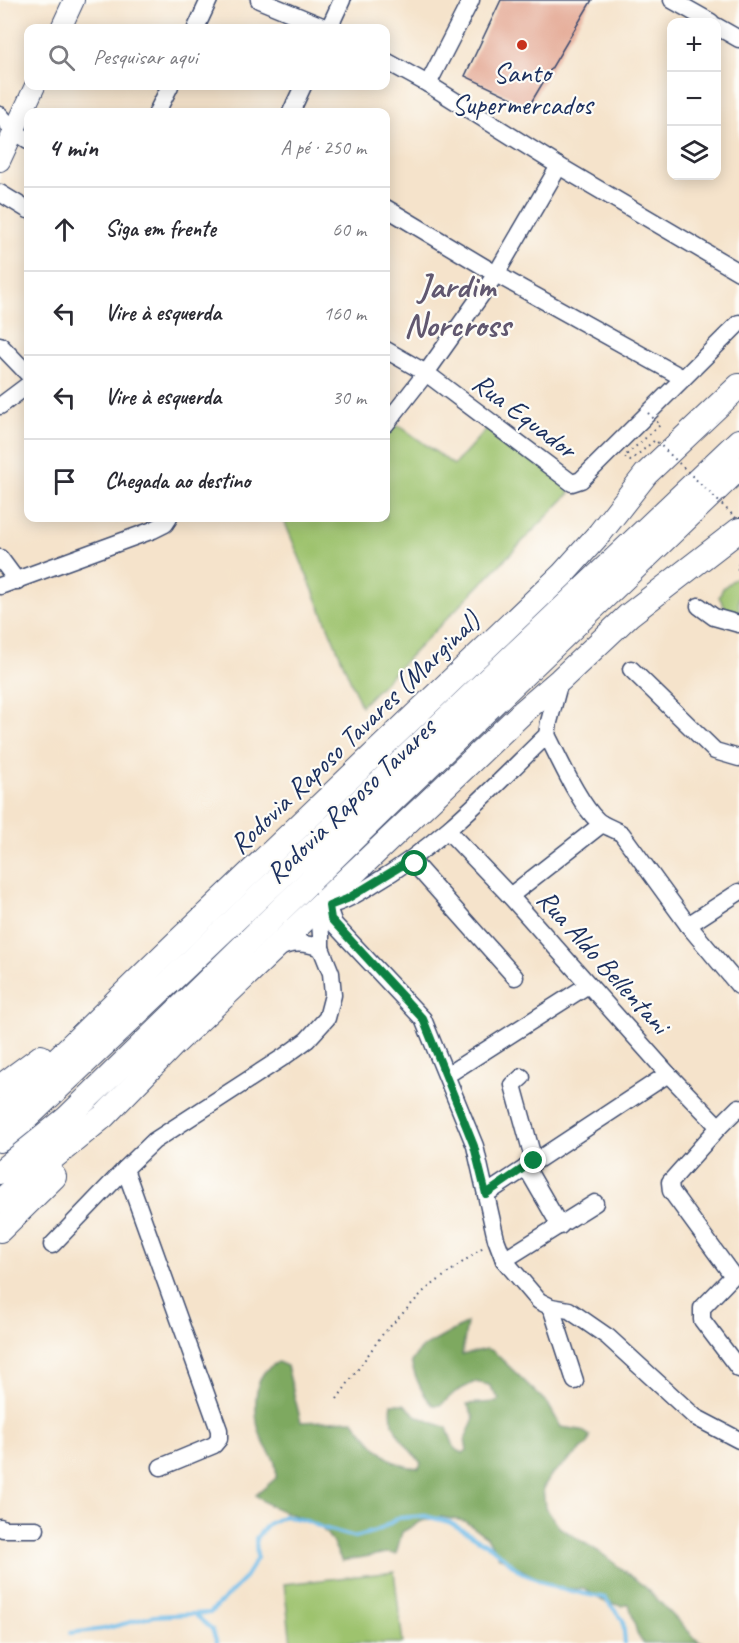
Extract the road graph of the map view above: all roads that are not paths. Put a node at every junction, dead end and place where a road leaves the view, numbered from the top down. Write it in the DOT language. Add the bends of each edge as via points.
graph roads {
  1 [pos="74,0"];
  2 [pos="209,0"];
  3 [pos="259,0"];
  4 [pos="342,0"];
  5 [pos="471,0"];
  6 [pos="672,0"];
  7 [pos="704,18"];
  8 [pos="63,24"];
  9 [pos="198,24"];
  10 [pos="318,24"];
  11 [pos="330,24"];
  12 [pos="721,27"];
  13 [pos="737,32"];
  14 [pos="390,63"];
  15 [pos="428,84"];
  16 [pos="34,90"];
  17 [pos="168,90"];
  18 [pos="301,90"];
  19 [pos="29,108"];
  20 [pos="159,108"];
  21 [pos="293,108"];
  22 [pos="0,115"];
  23 [pos="21,136"];
  24 [pos="0,161"];
  25 [pos="559,166"];
  26 [pos="0,193"];
  27 [pos="24,208"];
  28 [pos="390,210"];
  29 [pos="739,272"];
  30 [pos="496,274"];
  31 [pos="739,323"];
  32 [pos="0,345"];
  33 [pos="390,352"];
  34 [pos="24,370"];
  35 [pos="426,373"];
  36 [pos="683,378"];
  37 [pos="739,386"];
  38 [pos="24,388"];
  39 [pos="0,406"];
  40 [pos="390,419"];
  41 [pos="739,441"];
  42 [pos="739,468"];
  43 [pos="166,522"];
  44 [pos="739,530"];
  45 [pos="0,558"];
  46 [pos="17,581"];
  47 [pos="0,586"];
  48 [pos="699,606"];
  49 [pos="739,624"];
  50 [pos="631,669"];
  51 [pos="560,680"];
  52 [pos="547,735"];
  53 [pos="739,758"];
  54 [pos="602,824"];
  55 [pos="448,831"];
  56 [pos="411,860"];
  57 [pos="739,892"];
  58 [pos="510,896"];
  59 [pos="328,908"];
  60 [pos="688,925"];
  61 [pos="321,942"];
  62 [pos="267,956"];
  63 [pos="515,977"];
  64 [pos="588,985"];
  65 [pos="739,986"];
  66 [pos="106,1010"];
  67 [pos="668,1074"];
  68 [pos="447,1076"];
  69 [pos="522,1077"];
  70 [pos="0,1087"];
  71 [pos="739,1107"];
  72 [pos="0,1113"];
  73 [pos="104,1116"];
  74 [pos="718,1127"];
  75 [pos="0,1140"];
  76 [pos="530,1164"];
  77 [pos="125,1169"];
  78 [pos="0,1172"];
  79 [pos="486,1194"];
  80 [pos="0,1201"];
  81 [pos="594,1203"];
  82 [pos="560,1226"];
  83 [pos="0,1230"];
  84 [pos="52,1245"];
  85 [pos="504,1260"];
  86 [pos="736,1273"];
  87 [pos="551,1307"];
  88 [pos="739,1369"];
  89 [pos="575,1381"];
  90 [pos="739,1440"];
  91 [pos="161,1467"];
  92 [pos="0,1527"];
  93 [pos="36,1528"];
  1 -- 8 [label="main road"];
  2 -- 9 [label="street"];
  3 -- 10 [label="street"];
  4 -- 11 [label="street"];
  5 -- 15 [label="street"];
  6 -- 7 [label="street"];
  12 -- 13 [label="street"];
  14 -- 15 [label="street"];
  15 -- 25 [label="street"];
  16 -- 19 [label="main road"];
  17 -- 20 [label="street"];
  18 -- 21 [label="street"];
  22 -- 23 [label="street"];
  23 -- 24 [label="main road"];
  25 -- 29 [label="street"];
  25 -- 30 [label="street"];
  26 -- 27 [label="street"];
  28 -- 30 [label="street"];
  30 -- 35 [label="street"];
  30 -- 36 [label="street"];
  31 -- 36 [label="street"];
  32 -- 34 [label="street"];
  33 -- 35 [label="street, Rua Equador"];
  35 -- 36 [label="street, Rua Equador" via="572,483 580,480"];
  35 -- 40 [label="street"];
  37 -- 66 [label="highway, Rodovia Raposo Tavares (Marginal)" via="646,474 562,576"];
  38 -- 39 [label="street"];
  41 -- 75 [label="highway, Rodovia Raposo Tavares"];
  42 -- 78 [label="highway, Rodovia Raposo Tavares" via="67,1118"];
  43 -- 46 [label="street"];
  44 -- 51 [label="highway" via="629,615"];
  45 -- 46 [label="street"];
  46 -- 47 [label="street"];
  48 -- 49 [label="street" via="714,618"];
  50 -- 53 [label="street" via="715,751"];
  51 -- 52 [label="street"];
  51 -- 59 [label="highway" via="524,711"];
  52 -- 54 [label="street" via="574,788"];
  52 -- 55 [label="street"];
  54 -- 58 [label="street"];
  54 -- 60 [label="street" via="622,834"];
  55 -- 56 [label="street"];
  55 -- 58 [label="street, Rua Aldo Bellentani"];
  56 -- 59 [label="street"];
  56 -- 63 [label="street"];
  57 -- 60 [label="street"];
  58 -- 64 [label="street, Rua Aldo Bellentani"];
  59 -- 61 [label="street"];
  59 -- 62 [label="highway"];
  59 -- 68 [label="street" via="423,1019"];
  60 -- 65 [label="street"];
  61 -- 62 [label="street" via="293,944"];
  61 -- 77 [label="street" via="333,995 327,1018 307,1040 154,1141"];
  62 -- 73 [label="highway"];
  64 -- 67 [label="street, Rua Aldo Bellentani"];
  64 -- 68 [label="street"];
  66 -- 70 [label="highway"];
  66 -- 72 [label="highway, Rodovia Raposo Tavares (Marginal)"];
  67 -- 74 [label="street, Rua Aldo Bellentani"];
  67 -- 76 [label="street"];
  68 -- 79 [label="street" via="474,1146"];
  69 -- 76 [label="street" via="513,1085"];
  71 -- 74 [label="street"];
  73 -- 80 [label="highway"];
  73 -- 83 [label="highway" via="93,1137"];
  74 -- 86 [label="street" via="670,1182 671,1191"];
  76 -- 79 [label="street"];
  76 -- 82 [label="street"];
  77 -- 84 [label="street"];
  77 -- 91 [label="street" via="219,1430 214,1445"];
  79 -- 85 [label="street"];
  81 -- 82 [label="street"];
  82 -- 85 [label="street"];
  85 -- 87 [label="street" via="539,1301"];
  86 -- 88 [label="street" via="702,1308 702,1320"];
  87 -- 89 [label="street"];
  87 -- 90 [label="street" via="569,1310 608,1337 695,1417"];
  92 -- 93 [label="street"];
}
